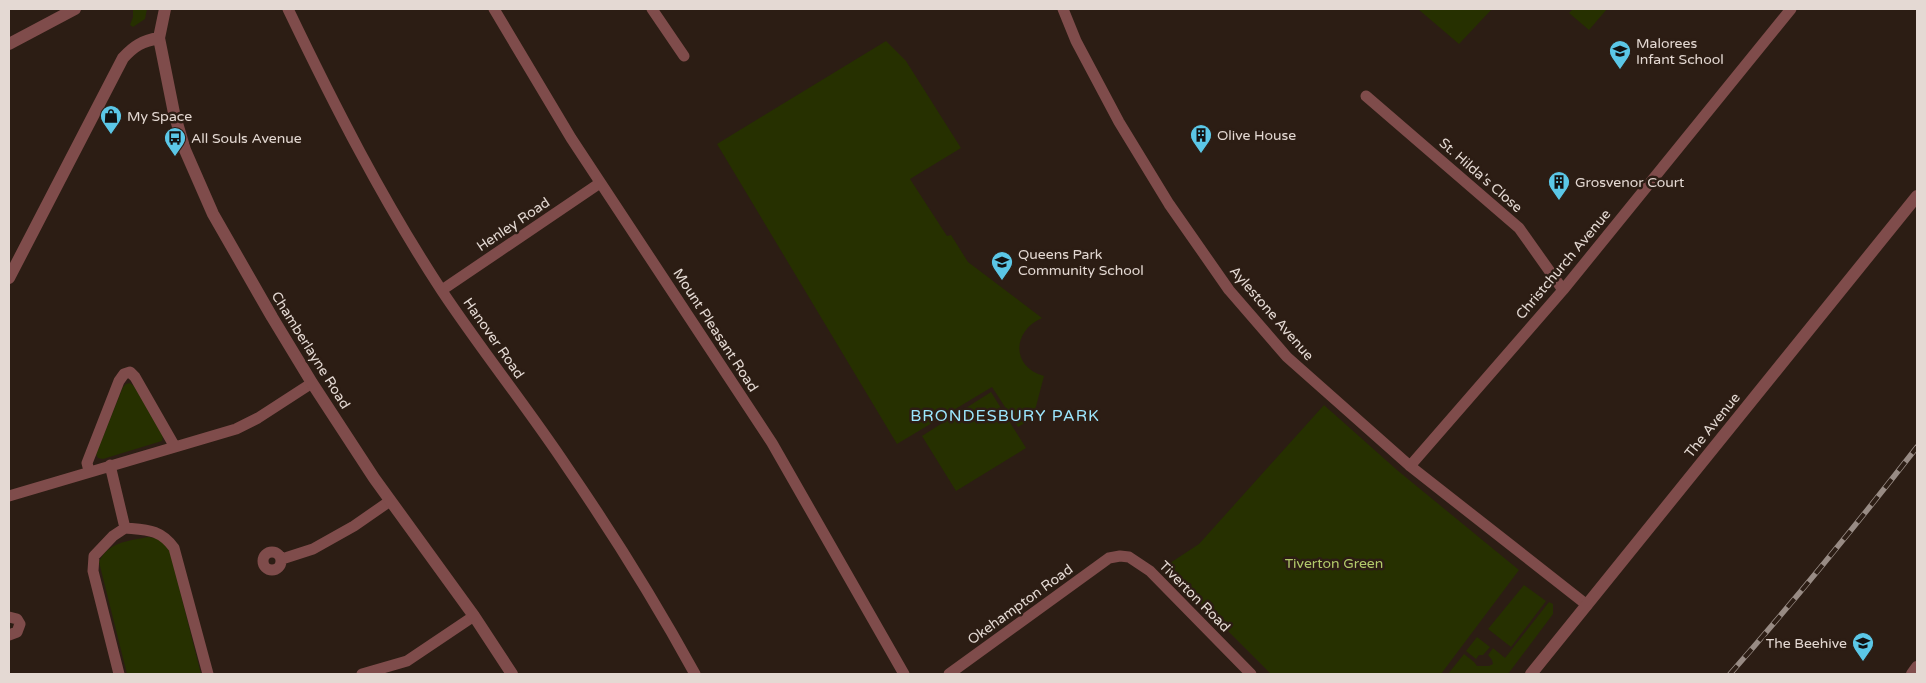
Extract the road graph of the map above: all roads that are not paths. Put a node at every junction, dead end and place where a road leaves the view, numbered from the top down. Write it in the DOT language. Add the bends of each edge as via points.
graph roads {
  1 [pos="75,9"];
  2 [pos="165,9"];
  3 [pos="288,9"];
  4 [pos="494,9"];
  5 [pos="652,9"];
  6 [pos="1062,9"];
  7 [pos="1791,9"];
  8 [pos="159,38"];
  9 [pos="9,44"];
  10 [pos="684,56"];
  11 [pos="1366,96"];
  12 [pos="600,183"];
  13 [pos="1917,196"];
  14 [pos="9,278"];
  15 [pos="442,290"];
  16 [pos="1563,290"];
  17 [pos="312,383"];
  18 [pos="175,447"];
  19 [pos="110,465"];
  20 [pos="1410,466"];
  21 [pos="88,472"];
  22 [pos="9,496"];
  23 [pos="390,500"];
  24 [pos="125,528"];
  25 [pos="1110,558"];
  26 [pos="282,559"];
  27 [pos="1587,605"];
  28 [pos="474,616"];
  29 [pos="9,617"];
  30 [pos="9,635"];
  31 [pos="1917,667"];
  32 [pos="119,674"];
  33 [pos="208,674"];
  34 [pos="362,674"];
  35 [pos="512,674"];
  36 [pos="694,674"];
  37 [pos="904,674"];
  38 [pos="949,674"];
  39 [pos="1251,674"];
  40 [pos="1531,674"];
  41 [pos="1912,674"];
  1 -- 9 [label="street"];
  2 -- 8 [label="street, Chamberlayne Road"];
  3 -- 15 [label="street, Hanover Road" via="368,166"];
  4 -- 12 [label="street, Mount Pleasant Road"];
  5 -- 10 [label="street"];
  6 -- 20 [label="street, Aylestone Avenue" via="1119,122 1169,204 1229,290 1287,357"];
  7 -- 16 [label="street, Christchurch Avenue"];
  8 -- 14 [label="street" via="134,46 123,58"];
  8 -- 17 [label="street, Chamberlayne Road" via="178,129 200,187"];
  11 -- 16 [label="street, St. Hilda's Close" via="1519,228"];
  12 -- 15 [label="street, Henley Road"];
  12 -- 37 [label="street, Mount Pleasant Road" via="772,443"];
  13 -- 27 [label="street, The Avenue"];
  15 -- 36 [label="street, Hanover Road" via="619,546"];
  16 -- 20 [label="street, Christchurch Avenue"];
  17 -- 18 [label="street" via="248,424"];
  17 -- 23 [label="street, Chamberlayne Road"];
  18 -- 19 [label="street"];
  18 -- 21 [label="street" via="130,372 119,380 87,464"];
  19 -- 21 [label="street"];
  19 -- 24 [label="street"];
  20 -- 27 [label="street, Aylestone Avenue"];
  21 -- 22 [label="street"];
  23 -- 26 [label="street" via="354,526 314,548"];
  23 -- 28 [label="street, Chamberlayne Road"];
  24 -- 32 [label="street" via="94,556 93,571"];
  24 -- 33 [label="street" via="158,533 167,538 174,548"];
  25 -- 38 [label="street, Okehampton Road"];
  25 -- 39 [label="street, Tiverton Road" via="1129,557 1150,571"];
  27 -- 40 [label="street, The Avenue"];
  28 -- 34 [label="street" via="407,661"];
  28 -- 35 [label="street, Chamberlayne Road"];
  29 -- 30 [label="street" via="16,618 20,624 17,632"];
  31 -- 41 [label="street"];
}
